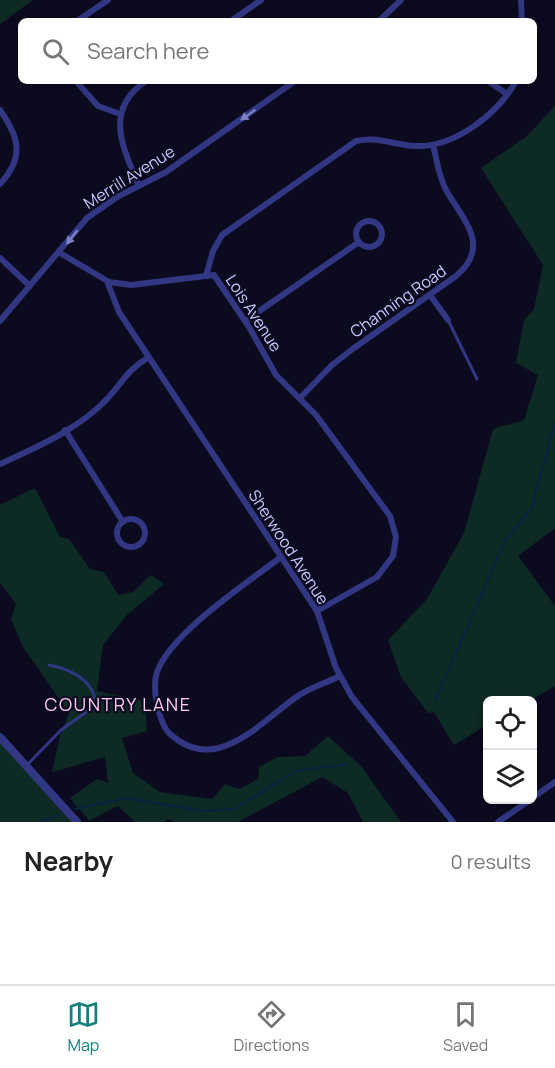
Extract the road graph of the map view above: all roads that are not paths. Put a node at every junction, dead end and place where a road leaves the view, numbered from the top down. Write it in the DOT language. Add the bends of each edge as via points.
graph roads {
  1 [pos="108,0"];
  2 [pos="261,0"];
  3 [pos="401,0"];
  4 [pos="521,0"];
  5 [pos="81,18"];
  6 [pos="235,18"];
  7 [pos="382,18"];
  8 [pos="522,18"];
  9 [pos="78,84"];
  10 [pos="143,84"];
  11 [pos="291,84"];
  12 [pos="492,84"];
  13 [pos="514,84"];
  14 [pos="507,94"];
  15 [pos="0,110"];
  16 [pos="120,114"];
  17 [pos="433,145"];
  18 [pos="0,184"];
  19 [pos="140,186"];
  20 [pos="359,243"];
  21 [pos="60,253"];
  22 [pos="0,258"];
  23 [pos="206,276"];
  24 [pos="107,281"];
  25 [pos="30,286"];
  26 [pos="430,295"];
  27 [pos="448,320"];
  28 [pos="0,321"];
  29 [pos="245,321"];
  30 [pos="149,357"];
  31 [pos="477,379"];
  32 [pos="300,398"];
  33 [pos="65,430"];
  34 [pos="0,464"];
  35 [pos="123,522"];
  36 [pos="281,557"];
  37 [pos="316,611"];
  38 [pos="49,665"];
  39 [pos="340,676"];
  40 [pos="0,737"];
  41 [pos="25,766"];
  42 [pos="554,784"];
  43 [pos="537,795"];
  44 [pos="524,804"];
  45 [pos="77,822"];
  46 [pos="453,822"];
  47 [pos="498,822"];
  1 -- 5 [label="street"];
  2 -- 6 [label="street"];
  3 -- 7 [label="street"];
  4 -- 8 [label="street"];
  9 -- 16 [label="street" via="98,106"];
  10 -- 16 [label="street" via="131,94"];
  11 -- 19 [label="street, Merrill Avenue, one-way"];
  12 -- 14 [label="street"];
  13 -- 14 [label="street, Lois Avenue"];
  14 -- 17 [label="street, Lois Avenue" via="486,117 455,137"];
  15 -- 18 [label="street" via="14,129 18,147 13,166"];
  16 -- 19 [label="street" via="123,147"];
  17 -- 23 [label="street, Lois Avenue" via="409,145 378,138 356,141 222,235"];
  17 -- 26 [label="street, Channing Road" via="440,177 474,241 463,271"];
  19 -- 21 [label="street, Merrill Avenue, one-way" via="87,218"];
  20 -- 20 [label="street" via="370,247 378,244 378,225 362,224 356,235"];
  20 -- 29 [label="street"];
  21 -- 24 [label="street"];
  21 -- 25 [label="street, Merrill Avenue"];
  22 -- 25 [label="street"];
  23 -- 24 [label="street" via="131,285"];
  23 -- 29 [label="street, Lois Avenue" via="214,275"];
  24 -- 30 [label="street, Sherwood Avenue" via="119,312"];
  25 -- 28 [label="street, Merrill Avenue"];
  26 -- 27 [label="street"];
  26 -- 32 [label="street, Channing Road" via="332,364"];
  27 -- 31 [label="lane"];
  29 -- 32 [label="street, Lois Avenue" via="276,375"];
  30 -- 33 [label="street" via="130,368 107,399"];
  30 -- 36 [label="street, Sherwood Avenue"];
  32 -- 37 [label="street, Lois Avenue" via="390,516 396,537 393,556 377,578"];
  33 -- 34 [label="street"];
  33 -- 35 [label="street"];
  35 -- 35 [label="street" via="118,530 119,539 130,547 139,545 144,538 142,526 131,520"];
  36 -- 37 [label="street, Sherwood Avenue"];
  36 -- 39 [label="street" via="214,608 164,658 156,673 156,695 166,729 178,742 195,749 218,748 238,740 298,696"];
  37 -- 39 [label="street, Sherwood Avenue"];
  38 -- 41 [label="lane" via="68,669 92,686 95,698 89,710 61,730"];
  39 -- 46 [label="street, Sherwood Avenue" via="352,697"];
  40 -- 41 [label="street"];
  41 -- 45 [label="street"];
  42 -- 43 [label="street"];
  44 -- 47 [label="street"];
}
